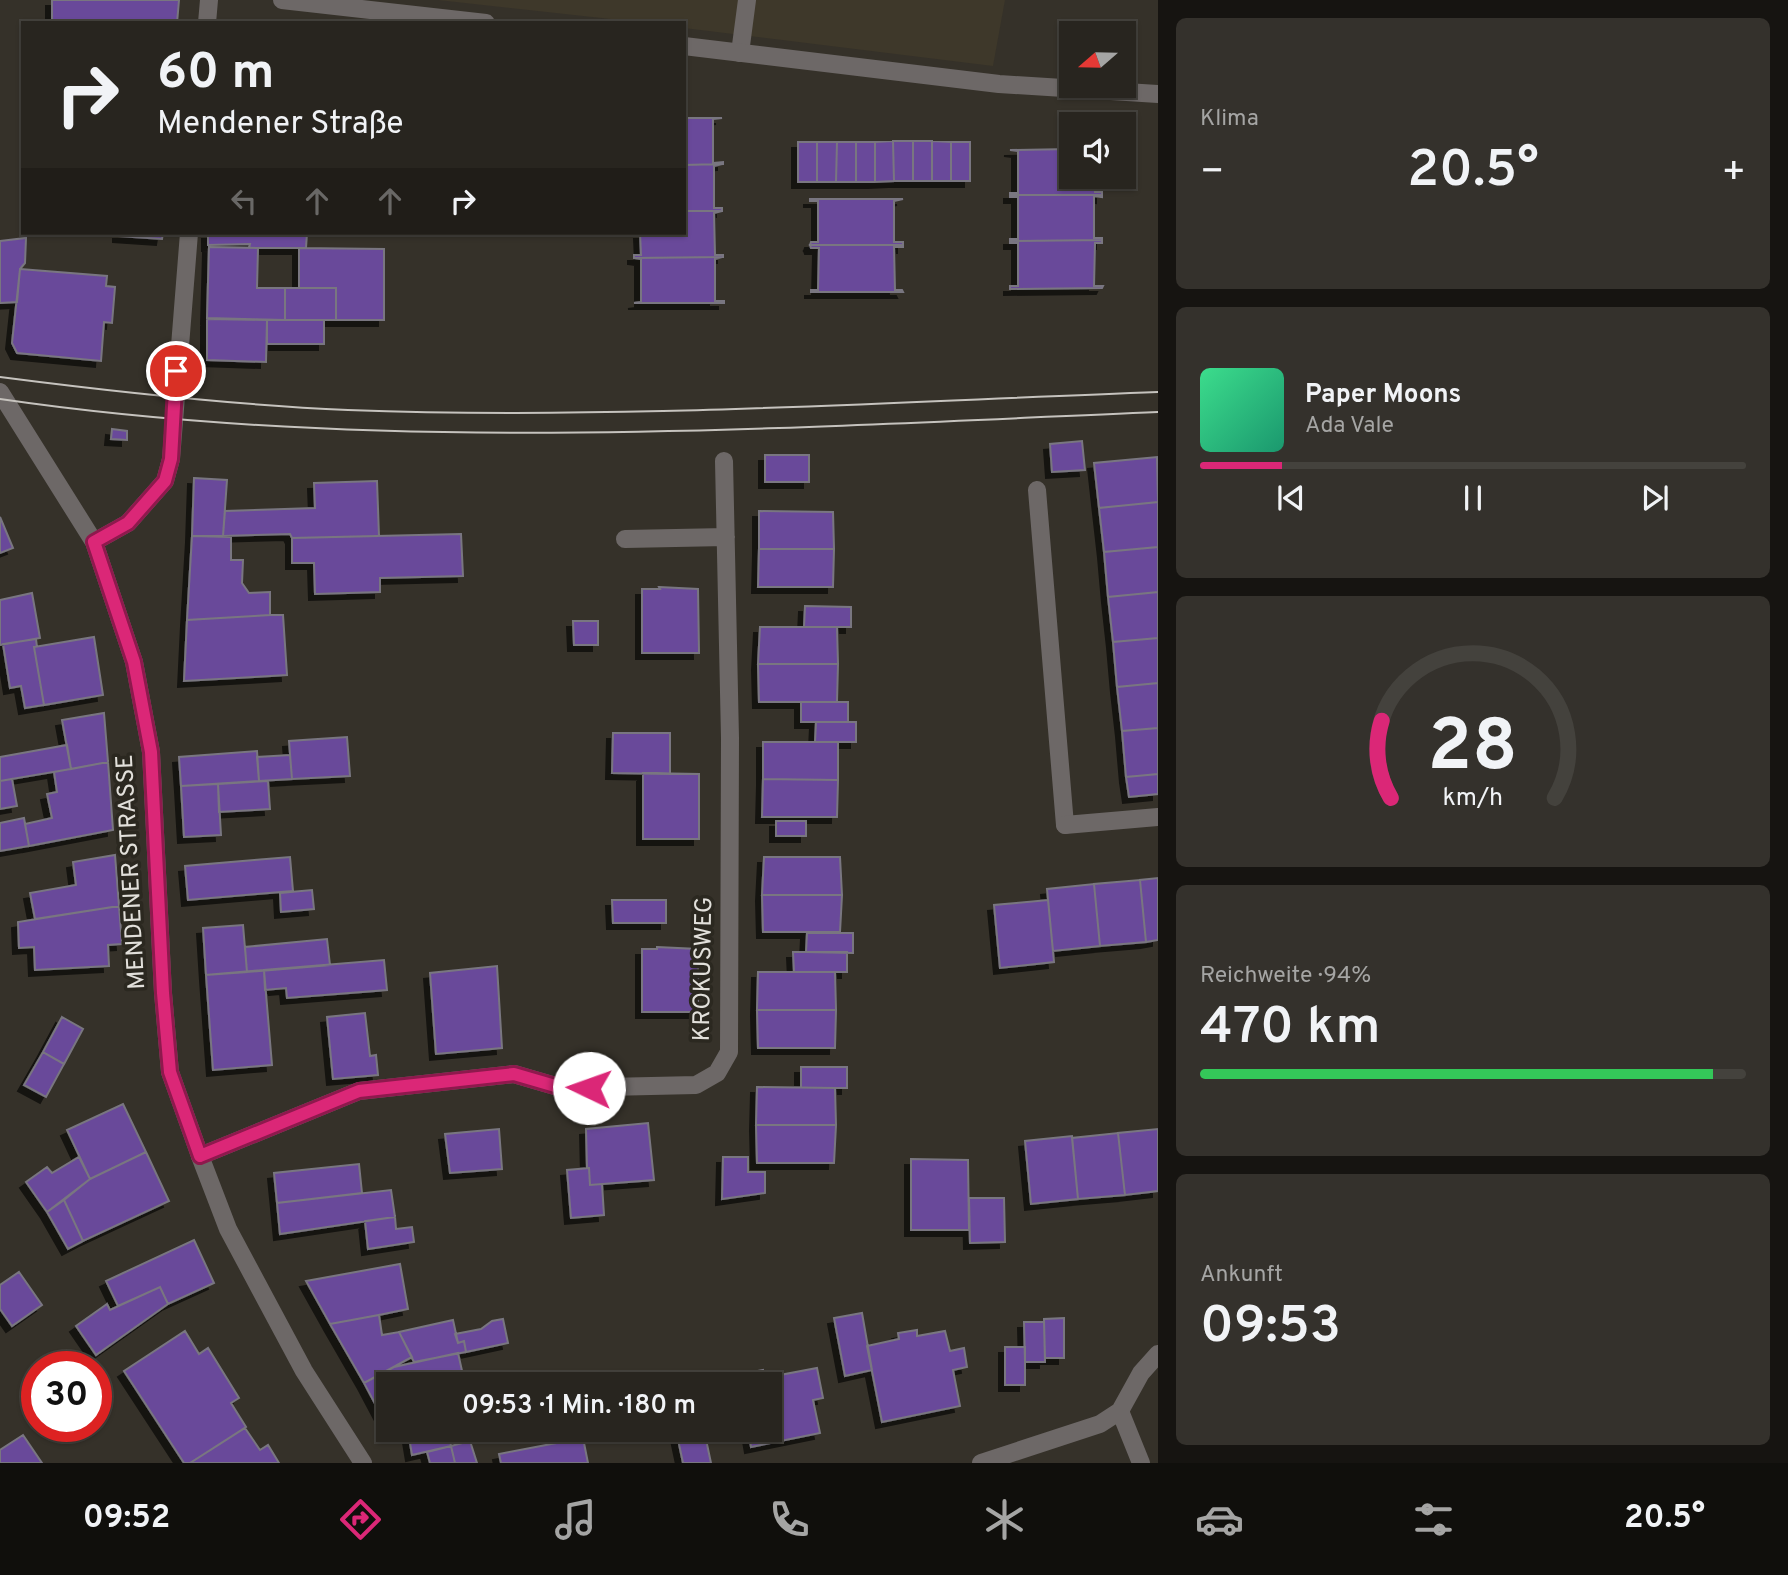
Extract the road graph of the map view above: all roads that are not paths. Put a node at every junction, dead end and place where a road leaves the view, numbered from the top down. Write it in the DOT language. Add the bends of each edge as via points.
graph roads {
  1 [pos="209,0"];
  2 [pos="282,0"];
  3 [pos="747,0"];
  4 [pos="207,21"];
  5 [pos="468,21"];
  6 [pos="686,46"];
  7 [pos="740,53"];
  8 [pos="1158,94"];
  9 [pos="189,235"];
  10 [pos="0,392"];
  11 [pos="724,461"];
  12 [pos="1037,490"];
  13 [pos="726,537"];
  14 [pos="625,539"];
  15 [pos="94,542"];
  16 [pos="1158,817"];
  17 [pos="200,1156"];
  18 [pos="1158,1354"];
  19 [pos="1121,1411"];
  20 [pos="363,1463"];
  21 [pos="981,1463"];
  22 [pos="1141,1463"];
  1 -- 4 [label="street"];
  2 -- 5 [label="street"];
  3 -- 7 [label="street"];
  6 -- 7 [label="street"];
  7 -- 8 [label="street" via="999,84"];
  9 -- 15 [label="street" via="171,459 165,481 128,523"];
  10 -- 15 [label="street, MENDENER STRASSE"];
  11 -- 13 [label="street, KROKUSWEG"];
  12 -- 16 [label="street" via="1065,825"];
  13 -- 14 [label="street"];
  13 -- 17 [label="street, KROKUSWEG" via="729,1052 717,1073 696,1085 562,1088 514,1074 359,1091"];
  15 -- 17 [label="street, MENDENER STRASSE" via="134,662 151,752 170,1072"];
  17 -- 20 [label="street, MENDENER STRASSE" via="228,1228 298,1360"];
  18 -- 19 [label="street" via="1141,1373"];
  19 -- 21 [label="street" via="1078,1433"];
  19 -- 22 [label="street"];
}
